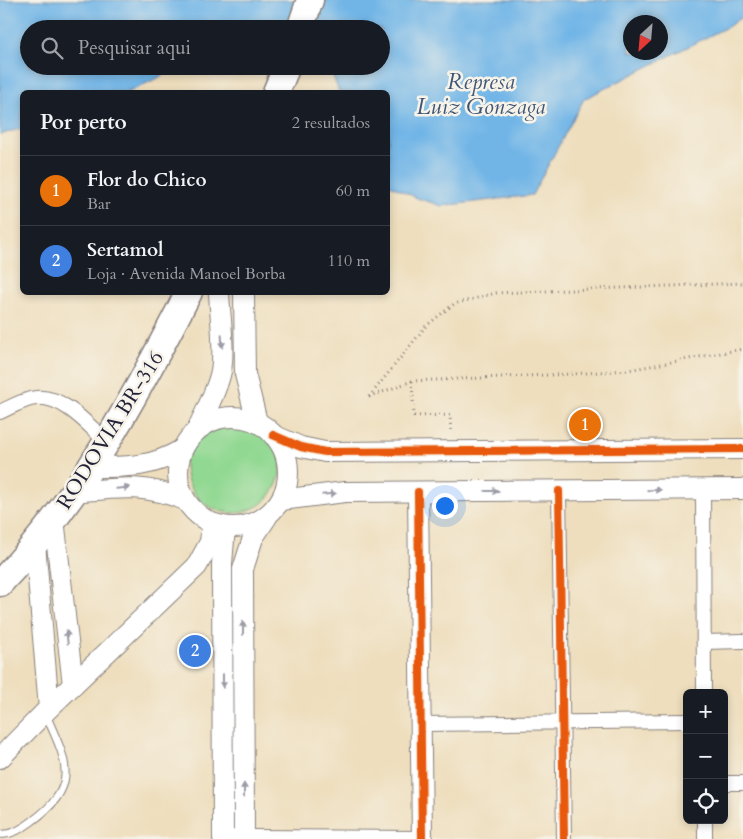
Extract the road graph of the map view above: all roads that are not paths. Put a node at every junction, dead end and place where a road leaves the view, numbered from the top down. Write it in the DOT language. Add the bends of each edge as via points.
graph roads {
  1 [pos="310,0"];
  2 [pos="303,20"];
  3 [pos="283,75"];
  4 [pos="277,90"];
  5 [pos="187,295"];
  6 [pos="219,295"];
  7 [pos="244,295"];
  8 [pos="0,412"];
  9 [pos="257,422"];
  10 [pos="198,428"];
  11 [pos="273,434"];
  12 [pos="107,442"];
  13 [pos="743,448"];
  14 [pos="181,450"];
  15 [pos="92,467"];
  16 [pos="703,490"];
  17 [pos="743,490"];
  18 [pos="559,491"];
  19 [pos="74,492"];
  20 [pos="418,492"];
  21 [pos="185,500"];
  22 [pos="276,506"];
  23 [pos="54,519"];
  24 [pos="218,525"];
  25 [pos="36,543"];
  26 [pos="0,583"];
  27 [pos="704,642"];
  28 [pos="743,642"];
  29 [pos="73,685"];
  30 [pos="704,689"];
  31 [pos="47,710"];
  32 [pos="683,721"];
  33 [pos="562,722"];
  34 [pos="420,724"];
  35 [pos="0,758"];
  36 [pos="728,783"];
  37 [pos="743,783"];
  38 [pos="705,824"];
  39 [pos="0,834"];
  40 [pos="223,838"];
  41 [pos="244,838"];
  42 [pos="422,839"];
  43 [pos="564,839"];
  44 [pos="706,839"];
  1 -- 2 [label="highway"];
  3 -- 4 [label="highway"];
  5 -- 12 [label="highway, RODOVIA BR-316"];
  6 -- 10 [label="street, one-way" via="221,370"];
  7 -- 9 [label="street" via="245,374"];
  8 -- 12 [label="street" via="34,398 46,397 58,401"];
  9 -- 10 [label="street" via="245,418 221,418"];
  9 -- 11 [label="street"];
  10 -- 14 [label="street"];
  11 -- 13 [label="street" via="301,447 325,452"];
  11 -- 22 [label="street" via="283,449 288,466 286,489"];
  12 -- 15 [label="highway, RODOVIA BR-316"];
  14 -- 15 [label="street" via="157,463"];
  14 -- 21 [label="street" via="177,476"];
  15 -- 19 [label="highway, RODOVIA BR-316"];
  16 -- 17 [label="street"];
  18 -- 16 [label="street, one-way"];
  16 -- 27 [label="street"];
  20 -- 18 [label="street, one-way"];
  18 -- 33 [label="street"];
  19 -- 21 [label="street, one-way" via="131,487 163,491"];
  19 -- 23 [label="highway, RODOVIA BR-316"];
  22 -- 20 [label="street, one-way" via="345,492"];
  20 -- 34 [label="street"];
  21 -- 24 [label="street" via="201,518"];
  22 -- 24 [label="street" via="249,525"];
  41 -- 22 [label="street, one-way" via="243,569 253,538"];
  23 -- 25 [label="highway, RODOVIA BR-316"];
  29 -- 23 [label="street, one-way"];
  24 -- 29 [label="street" via="197,566"];
  24 -- 40 [label="street, one-way" via="222,564"];
  25 -- 26 [label="highway, RODOVIA BR-316"];
  25 -- 31 [label="street"];
  27 -- 28 [label="street"];
  27 -- 30 [label="street"];
  29 -- 31 [label="street"];
  31 -- 35 [label="street"];
  31 -- 39 [label="lane" via="65,757 61,794 21,829"];
  32 -- 33 [label="street"];
  33 -- 34 [label="street"];
  33 -- 43 [label="street"];
  34 -- 42 [label="street"];
  36 -- 37 [label="street"];
  38 -- 44 [label="street"];
  40 -- 41 [label="street"];
  41 -- 42 [label="street"];
}
